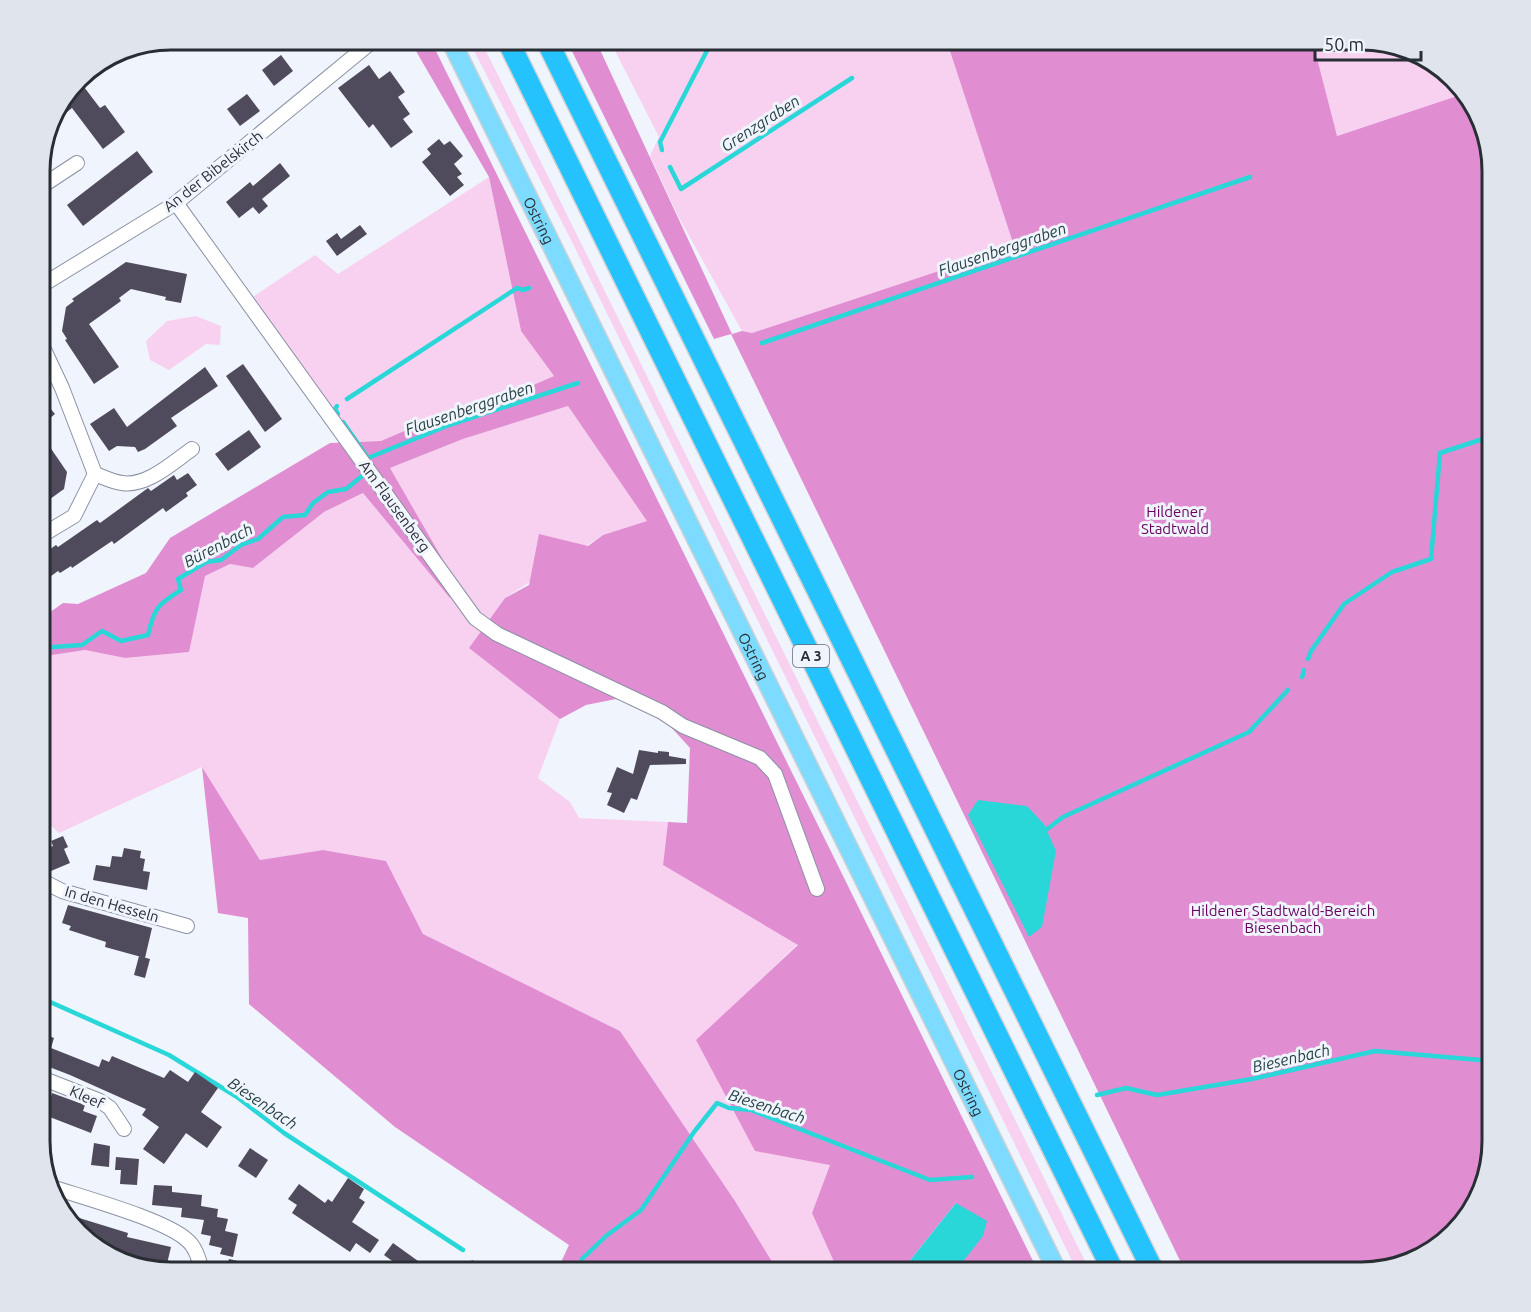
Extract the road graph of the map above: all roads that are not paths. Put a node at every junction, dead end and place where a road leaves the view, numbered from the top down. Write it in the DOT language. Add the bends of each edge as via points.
graph roads {
  1 [pos="362,50"];
  2 [pos="455,50"];
  3 [pos="512,50"];
  4 [pos="551,50"];
  5 [pos="78,163"];
  6 [pos="50,181"];
  7 [pos="176,203"];
  8 [pos="50,280"];
  9 [pos="50,362"];
  10 [pos="192,449"];
  11 [pos="95,474"];
  12 [pos="50,530"];
  13 [pos="50,885"];
  14 [pos="817,889"];
  15 [pos="187,926"];
  16 [pos="50,1081"];
  17 [pos="124,1129"];
  18 [pos="60,1190"];
  19 [pos="198,1262"];
  20 [pos="1053,1262"];
  21 [pos="1109,1262"];
  22 [pos="1149,1262"];
  1 -- 7 [label="street, An der Bibelskirch"];
  2 -- 20 [label="main road, Ostring"];
  3 -- 21 [label="highway, A 3"];
  4 -- 22 [label="highway, A 3"];
  5 -- 6 [label="street"];
  7 -- 8 [label="street, An der Bibelskirch"];
  7 -- 14 [label="street, Am Flausenberg" via="475,618 497,633 662,712 683,726 760,758 775,774"];
  9 -- 11 [label="street"];
  10 -- 11 [label="street" via="152,477 138,482 123,484"];
  11 -- 12 [label="street" via="74,516"];
  13 -- 15 [label="street, In den Hesseln"];
  16 -- 17 [label="street, Kleef" via="100,1101 110,1108"];
  18 -- 19 [label="street" via="181,1235 189,1241"];
}
